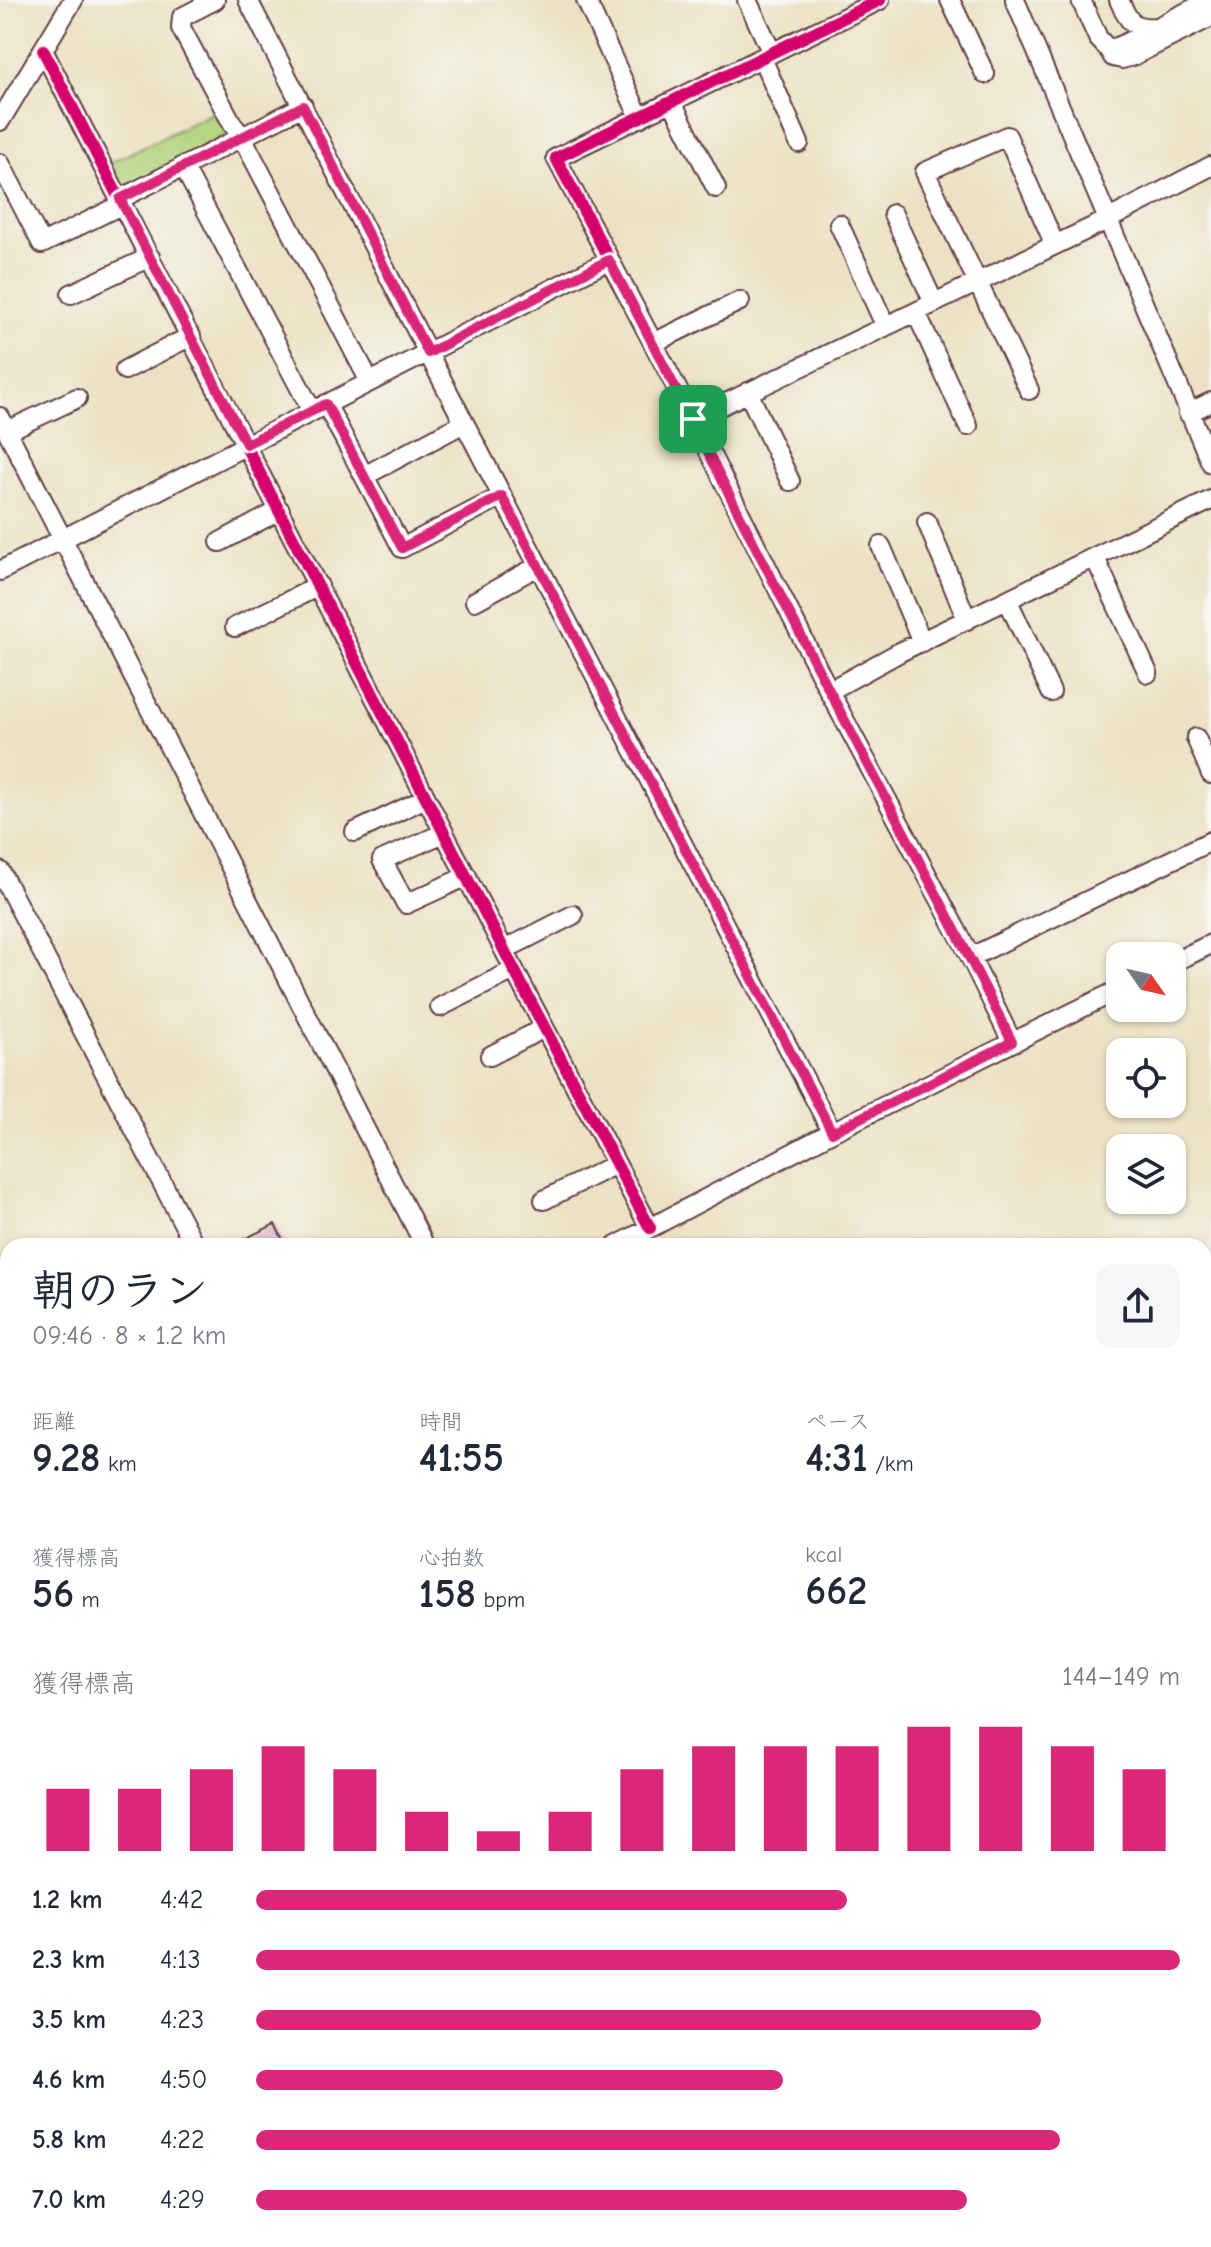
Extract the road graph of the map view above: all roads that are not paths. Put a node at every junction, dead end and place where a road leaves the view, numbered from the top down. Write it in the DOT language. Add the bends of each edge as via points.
graph roads {
  1 [pos="73,0"];
  2 [pos="215,0"];
  3 [pos="248,0"];
  4 [pos="586,0"];
  5 [pos="747,0"];
  6 [pos="880,0"];
  7 [pos="950,0"];
  8 [pos="1015,0"];
  9 [pos="1081,0"];
  10 [pos="1119,0"];
  11 [pos="1210,0"];
  12 [pos="851,6"];
  13 [pos="1211,17"];
  14 [pos="1156,27"];
  15 [pos="43,50"];
  16 [pos="1109,50"];
  17 [pos="767,55"];
  18 [pos="985,74"];
  19 [pos="672,102"];
  20 [pos="303,106"];
  21 [pos="640,118"];
  22 [pos="0,121"];
  23 [pos="241,135"];
  24 [pos="799,143"];
  25 [pos="0,163"];
  26 [pos="183,166"];
  27 [pos="1211,166"];
  28 [pos="716,188"];
  29 [pos="121,201"];
  30 [pos="893,214"];
  31 [pos="1107,220"];
  32 [pos="839,224"];
  33 [pos="1055,245"];
  34 [pos="150,257"];
  35 [pos="609,260"];
  36 [pos="978,281"];
  37 [pos="71,294"];
  38 [pos="740,301"];
  39 [pos="934,303"];
  40 [pos="916,312"];
  41 [pos="885,325"];
  42 [pos="191,336"];
  43 [pos="653,343"];
  44 [pos="428,353"];
  45 [pos="125,370"];
  46 [pos="370,382"];
  47 [pos="1029,390"];
  48 [pos="748,392"];
  49 [pos="77,398"];
  50 [pos="1211,402"];
  51 [pos="319,408"];
  52 [pos="1188,413"];
  53 [pos="693,419"];
  54 [pos="464,423"];
  55 [pos="4,424"];
  56 [pos="968,426"];
  57 [pos="246,444"];
  58 [pos="1211,463"];
  59 [pos="364,476"];
  60 [pos="790,481"];
  61 [pos="502,496"];
  62 [pos="1211,500"];
  63 [pos="280,510"];
  64 [pos="927,522"];
  65 [pos="64,539"];
  66 [pos="220,542"];
  67 [pos="881,546"];
  68 [pos="1095,558"];
  69 [pos="538,566"];
  70 [pos="0,571"];
  71 [pos="319,586"];
  72 [pos="475,601"];
  73 [pos="1008,601"];
  74 [pos="967,620"];
  75 [pos="235,627"];
  76 [pos="922,642"];
  77 [pos="1148,673"];
  78 [pos="829,691"];
  79 [pos="1051,692"];
  80 [pos="1196,738"];
  81 [pos="1211,774"];
  82 [pos="426,798"];
  83 [pos="355,832"];
  84 [pos="444,833"];
  85 [pos="1211,841"];
  86 [pos="0,871"];
  87 [pos="467,876"];
  88 [pos="5,891"];
  89 [pos="573,915"];
  90 [pos="1211,944"];
  91 [pos="504,950"];
  92 [pos="1186,956"];
  93 [pos="971,957"];
  94 [pos="514,970"];
  95 [pos="1106,996"];
  96 [pos="440,1007"];
  97 [pos="544,1028"];
  98 [pos="1012,1042"];
  99 [pos="490,1056"];
  100 [pos="832,1132"];
  101 [pos="616,1164"];
  102 [pos="544,1200"];
  103 [pos="650,1228"];
  104 [pos="191,1238"];
  105 [pos="421,1238"];
  106 [pos="631,1238"];
  1 -- 15 [label="street"];
  2 -- 23 [label="street" via="182,17 181,28"];
  3 -- 20 [label="street"];
  4 -- 21 [label="street"];
  5 -- 17 [label="street"];
  6 -- 12 [label="street"];
  7 -- 18 [label="street"];
  8 -- 31 [label="street"];
  9 -- 16 [label="street"];
  10 -- 14 [label="street" via="1130,22"];
  11 -- 14 [label="street"];
  12 -- 17 [label="street"];
  13 -- 16 [label="street" via="1133,56 1113,57"];
  14 -- 16 [label="street"];
  15 -- 22 [label="street"];
  15 -- 29 [label="street"];
  17 -- 19 [label="street"];
  17 -- 24 [label="street"];
  19 -- 21 [label="street"];
  19 -- 28 [label="street"];
  20 -- 23 [label="street"];
  20 -- 44 [label="street"];
  21 -- 35 [label="street" via="556,158"];
  23 -- 26 [label="street"];
  23 -- 46 [label="street"];
  25 -- 29 [label="street" via="42,244"];
  26 -- 29 [label="street"];
  26 -- 51 [label="street"];
  27 -- 31 [label="street"];
  29 -- 34 [label="street"];
  30 -- 39 [label="street"];
  31 -- 33 [label="street"];
  31 -- 52 [label="street"];
  32 -- 41 [label="street"];
  33 -- 36 [label="street"];
  33 -- 36 [label="street" via="1007,136 925,172"];
  34 -- 37 [label="street"];
  34 -- 42 [label="street"];
  35 -- 43 [label="street"];
  35 -- 44 [label="street"];
  36 -- 39 [label="street"];
  36 -- 47 [label="street"];
  38 -- 43 [label="street"];
  39 -- 40 [label="street"];
  40 -- 41 [label="street"];
  40 -- 56 [label="street"];
  41 -- 48 [label="street"];
  42 -- 45 [label="street"];
  42 -- 57 [label="street"];
  43 -- 53 [label="street"];
  44 -- 46 [label="street"];
  44 -- 54 [label="street"];
  46 -- 51 [label="street"];
  48 -- 53 [label="street"];
  48 -- 60 [label="street"];
  49 -- 55 [label="street"];
  50 -- 52 [label="street"];
  51 -- 57 [label="street"];
  51 -- 59 [label="street"];
  52 -- 58 [label="street"];
  53 -- 78 [label="street"];
  54 -- 59 [label="street"];
  54 -- 61 [label="street"];
  55 -- 65 [label="street"];
  57 -- 63 [label="street"];
  57 -- 65 [label="street"];
  59 -- 61 [label="street" via="402,548"];
  61 -- 69 [label="street"];
  62 -- 68 [label="street"];
  63 -- 66 [label="street"];
  63 -- 71 [label="street"];
  64 -- 74 [label="street"];
  65 -- 70 [label="street"];
  65 -- 105 [label="street"];
  67 -- 76 [label="street"];
  68 -- 73 [label="street"];
  68 -- 77 [label="street"];
  69 -- 72 [label="street"];
  69 -- 100 [label="street"];
  71 -- 75 [label="street"];
  71 -- 82 [label="street"];
  73 -- 74 [label="street"];
  73 -- 79 [label="street"];
  74 -- 76 [label="street"];
  76 -- 78 [label="street"];
  78 -- 93 [label="street"];
  80 -- 81 [label="street"];
  82 -- 83 [label="street"];
  82 -- 84 [label="street"];
  84 -- 87 [label="street"];
  84 -- 87 [label="street" via="382,860 406,904"];
  85 -- 93 [label="street"];
  86 -- 88 [label="street"];
  87 -- 91 [label="street"];
  88 -- 104 [label="street"];
  89 -- 91 [label="street"];
  90 -- 92 [label="street"];
  91 -- 94 [label="street"];
  93 -- 98 [label="street"];
  94 -- 96 [label="street"];
  94 -- 97 [label="street"];
  95 -- 98 [label="street"];
  97 -- 99 [label="street"];
  97 -- 101 [label="street"];
  98 -- 100 [label="street"];
  100 -- 103 [label="street"];
  101 -- 102 [label="street"];
  101 -- 103 [label="street"];
  103 -- 106 [label="street"];
}
